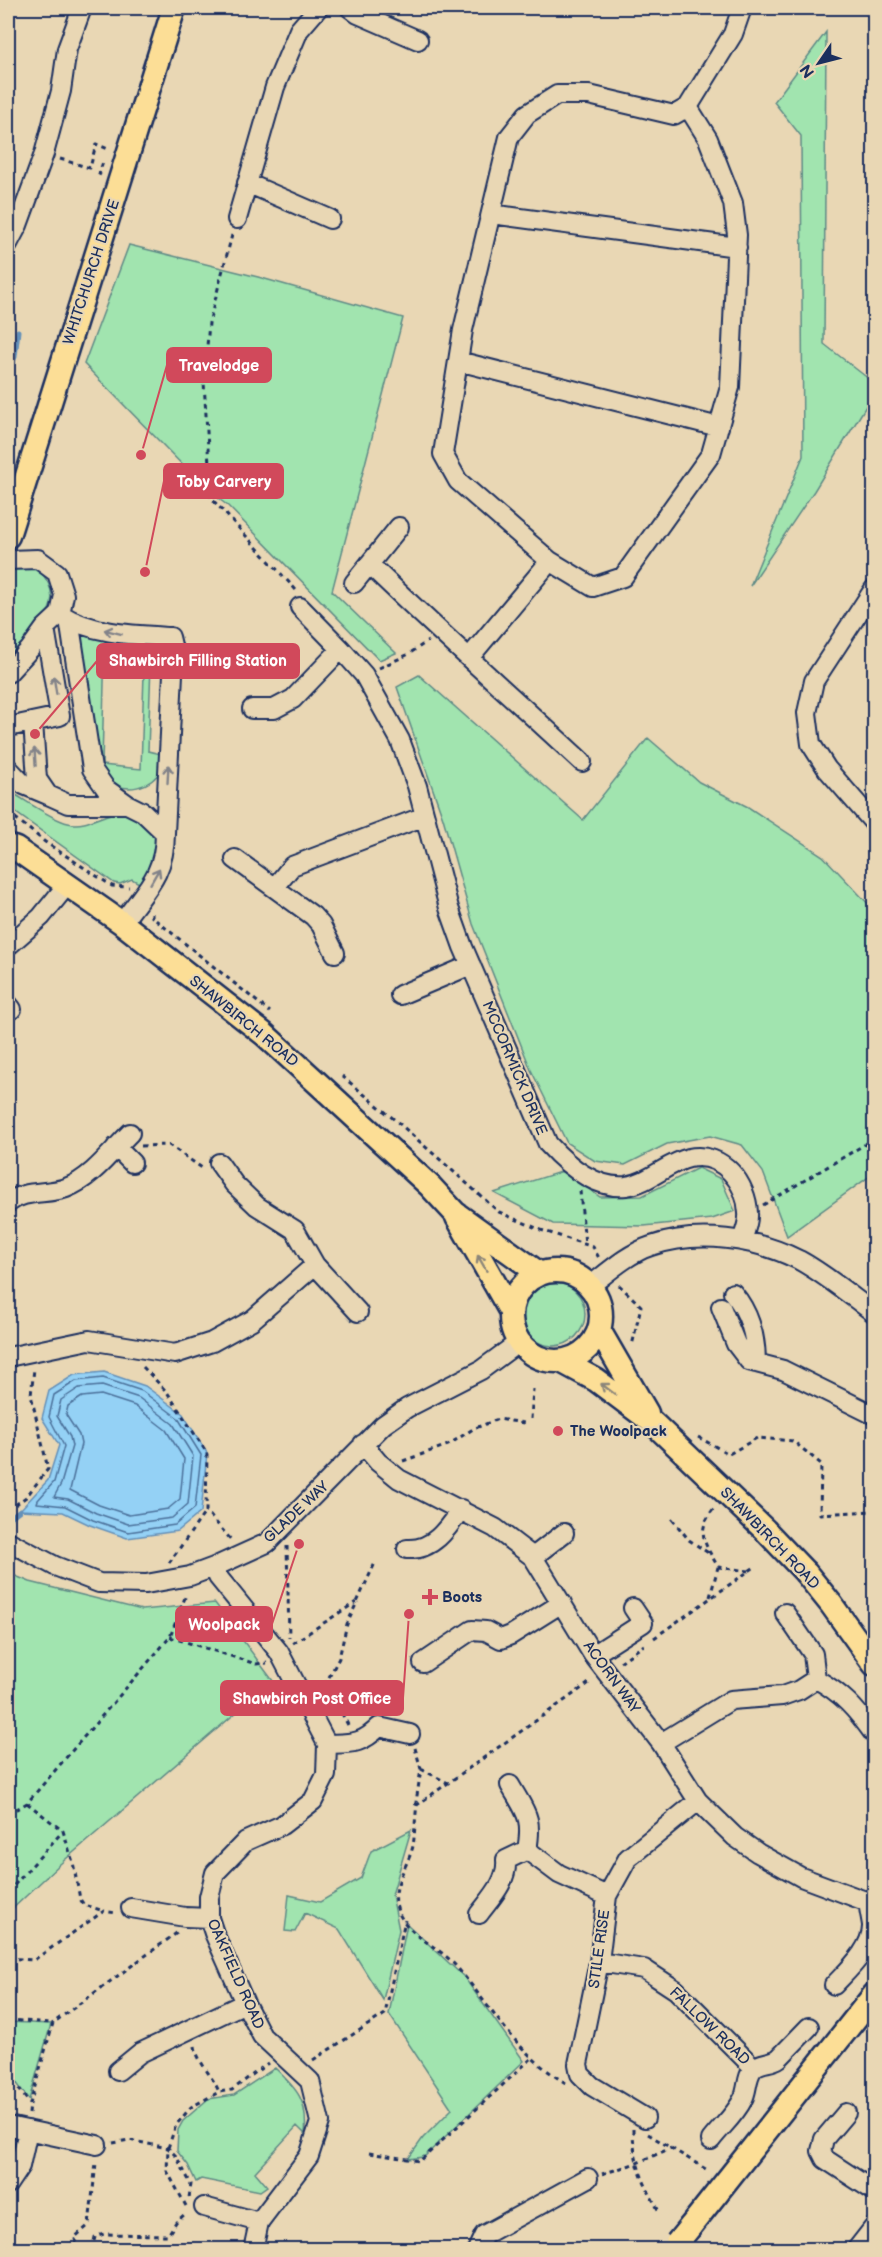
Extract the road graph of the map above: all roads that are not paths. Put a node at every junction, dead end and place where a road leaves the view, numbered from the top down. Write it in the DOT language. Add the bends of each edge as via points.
graph roads {
  1 [pos="82,8"];
  2 [pos="174,8"];
  3 [pos="318,8"];
  4 [pos="350,8"];
  5 [pos="742,8"];
  6 [pos="418,40"];
  7 [pos="688,107"];
  8 [pos="247,183"];
  9 [pos="490,214"];
  10 [pos="237,219"];
  11 [pos="330,219"];
  12 [pos="8,242"];
  13 [pos="737,247"];
  14 [pos="458,361"];
  15 [pos="718,427"];
  16 [pos="399,527"];
  17 [pos="8,536"];
  18 [pos="8,560"];
  19 [pos="550,561"];
  20 [pos="369,564"];
  21 [pos="354,583"];
  22 [pos="874,589"];
  23 [pos="300,607"];
  24 [pos="64,616"];
  25 [pos="45,628"];
  26 [pos="341,649"];
  27 [pos="470,658"];
  28 [pos="8,673"];
  29 [pos="252,709"];
  30 [pos="33,722"];
  31 [pos="8,727"];
  32 [pos="582,762"];
  33 [pos="8,768"];
  34 [pos="48,795"];
  35 [pos="127,804"];
  36 [pos="425,816"];
  37 [pos="874,823"];
  38 [pos="165,833"];
  39 [pos="10,845"];
  40 [pos="235,859"];
  41 [pos="67,885"];
  42 [pos="275,887"];
  43 [pos="122,923"];
  44 [pos="8,946"];
  45 [pos="335,953"];
  46 [pos="471,965"];
  47 [pos="400,995"];
  48 [pos="130,1133"];
  49 [pos="219,1163"];
  50 [pos="8,1203"];
  51 [pos="455,1213"];
  52 [pos="741,1240"];
  53 [pos="315,1265"];
  54 [pos="540,1274"];
  55 [pos="590,1286"];
  56 [pos="727,1300"];
  57 [pos="358,1312"];
  58 [pos="511,1312"];
  59 [pos="874,1312"];
  60 [pos="599,1330"];
  61 [pos="519,1342"];
  62 [pos="8,1357"];
  63 [pos="561,1362"];
  64 [pos="874,1415"];
  65 [pos="652,1422"];
  66 [pos="363,1444"];
  67 [pos="461,1509"];
  68 [pos="564,1533"];
  69 [pos="8,1541"];
  70 [pos="407,1549"];
  71 [pos="533,1557"];
  72 [pos="214,1567"];
  73 [pos="562,1603"];
  74 [pos="633,1608"];
  75 [pos="785,1614"];
  76 [pos="593,1655"];
  77 [pos="423,1663"];
  78 [pos="874,1664"];
  79 [pos="816,1679"];
  80 [pos="410,1734"];
  81 [pos="874,1734"];
  82 [pos="661,1743"];
  83 [pos="327,1744"];
  84 [pos="510,1785"];
  85 [pos="698,1801"];
  86 [pos="527,1850"];
  87 [pos="607,1896"];
  88 [pos="871,1899"];
  89 [pos="131,1908"];
  90 [pos="479,1914"];
  91 [pos="209,1918"];
  92 [pos="599,1962"];
  93 [pos="834,1985"];
  94 [pos="874,1995"];
  95 [pos="245,2003"];
  96 [pos="809,2027"];
  97 [pos="754,2068"];
  98 [pos="117,2071"];
  99 [pos="846,2113"];
  100 [pos="645,2118"];
  101 [pos="8,2126"];
  102 [pos="28,2130"];
  103 [pos="711,2140"];
  104 [pos="98,2145"];
  105 [pos="588,2178"];
  106 [pos="8,2184"];
  107 [pos="874,2191"];
  108 [pos="196,2207"];
  109 [pos="259,2222"];
  110 [pos="874,2227"];
  111 [pos="680,2240"];
  112 [pos="253,2250"];
  113 [pos="477,2250"];
  114 [pos="855,2250"];
  1 -- 12 [label="street" via="66,49 61,91 44,154"];
  2 -- 17 [label="main road, WHITCHURCH DRIVE"];
  3 -- 8 [label="street" via="299,30 275,87"];
  4 -- 6 [label="street"];
  5 -- 7 [label="street" via="733,34"];
  7 -- 9 [label="street" via="674,115 589,95 558,95 526,114 509,137"];
  7 -- 13 [label="street" via="708,139 733,203"];
  8 -- 10 [label="street"];
  8 -- 11 [label="street"];
  9 -- 13 [label="street"];
  9 -- 14 [label="street"];
  13 -- 15 [label="street" via="730,387"];
  14 -- 15 [label="street"];
  14 -- 19 [label="street" via="443,454 458,481"];
  15 -- 19 [label="street" via="711,454 623,577 593,587"];
  16 -- 20 [label="street"];
  18 -- 24 [label="street" via="38,559 57,573 64,595"];
  19 -- 27 [label="street"];
  20 -- 21 [label="street"];
  20 -- 27 [label="street"];
  22 -- 37 [label="street" via="813,681 807,712 812,744 827,769"];
  23 -- 26 [label="street, MCCORMICK DRIVE"];
  24 -- 25 [label="street"];
  24 -- 35 [label="street" via="92,769 106,789"];
  38 -- 24 [label="street, one-way" via="174,654 170,637 118,634"];
  25 -- 28 [label="street"];
  30 -- 25 [label="street, one-way" via="60,716"];
  26 -- 29 [label="street" via="292,699 274,709"];
  26 -- 36 [label="street, MCCORMICK DRIVE" via="364,675 400,740"];
  27 -- 32 [label="street"];
  30 -- 31 [label="street"];
  34 -- 30 [label="street, one-way" via="37,779"];
  33 -- 34 [label="street" via="24,785"];
  34 -- 35 [label="street" via="68,804"];
  35 -- 38 [label="street" via="143,812"];
  36 -- 42 [label="street" via="292,866"];
  36 -- 46 [label="street, MCCORMICK DRIVE" via="449,908"];
  43 -- 38 [label="street, one-way" via="158,875 165,853"];
  39 -- 41 [label="main road, SHAWBIRCH ROAD"];
  40 -- 42 [label="street"];
  41 -- 43 [label="main road, SHAWBIRCH ROAD"];
  41 -- 44 [label="street" via="41,917"];
  42 -- 45 [label="street" via="321,925"];
  43 -- 51 [label="main road, SHAWBIRCH ROAD" via="264,1034"];
  46 -- 47 [label="street"];
  46 -- 52 [label="street, MCCORMICK DRIVE" via="548,1144 563,1160 608,1184 626,1186 691,1157 710,1159 728,1168 741,1184 748,1214"];
  48 -- 50 [label="street" via="124,1155 78,1182 64,1189 17,1196"];
  49 -- 53 [label="street" via="257,1206 295,1230"];
  51 -- 54 [label="main road, SHAWBIRCH ROAD"];
  58 -- 51 [label="main road, SHAWBIRCH ROAD, one-way"];
  52 -- 55 [label="street" via="685,1239 650,1246"];
  52 -- 59 [label="street" via="800,1261"];
  53 -- 57 [label="street"];
  53 -- 62 [label="street" via="252,1320 212,1342 175,1354 89,1340"];
  54 -- 55 [label="main road" via="572,1274"];
  54 -- 58 [label="main road" via="520,1289"];
  55 -- 60 [label="main road" via="598,1300"];
  56 -- 64 [label="street" via="739,1349 749,1361 783,1370"];
  58 -- 61 [label="main road"];
  60 -- 63 [label="main road" via="585,1352"];
  60 -- 65 [label="main road, SHAWBIRCH ROAD"];
  61 -- 63 [label="main road" via="537,1358"];
  61 -- 66 [label="street, GLADE WAY" via="481,1370 407,1408"];
  65 -- 63 [label="main road, SHAWBIRCH ROAD, one-way" via="596,1380"];
  65 -- 78 [label="main road, SHAWBIRCH ROAD, bridge" via="806,1573"];
  66 -- 67 [label="street, ACORN WAY" via="399,1479"];
  66 -- 72 [label="street, GLADE WAY" via="267,1543"];
  67 -- 70 [label="street" via="446,1532 420,1550"];
  67 -- 71 [label="street, ACORN WAY" via="495,1528"];
  68 -- 71 [label="street"];
  69 -- 72 [label="street, GLADE WAY" via="55,1566 99,1583 146,1584"];
  71 -- 73 [label="street, ACORN WAY"];
  72 -- 83 [label="street, OAKFIELD ROAD" via="282,1657"];
  73 -- 76 [label="street, ACORN WAY"];
  73 -- 77 [label="street" via="501,1639 486,1631 472,1630"];
  74 -- 76 [label="street" via="643,1623"];
  75 -- 79 [label="street" via="813,1654"];
  76 -- 82 [label="street, ACORN WAY"];
  79 -- 81 [label="street" via="857,1709"];
  79 -- 82 [label="street" via="782,1696 731,1700"];
  80 -- 83 [label="street" via="379,1727 357,1743"];
  82 -- 85 [label="street, ACORN WAY"];
  83 -- 91 [label="street, OAKFIELD ROAD" via="326,1775 313,1801 282,1825 246,1841 215,1874"];
  84 -- 86 [label="street" via="531,1827"];
  85 -- 87 [label="street, STILE RISE" via="628,1858"];
  85 -- 88 [label="street, ACORN WAY" via="758,1853 801,1876"];
  86 -- 87 [label="street" via="559,1874"];
  86 -- 90 [label="street" via="506,1860 503,1880"];
  87 -- 92 [label="street, STILE RISE"];
  88 -- 93 [label="street, ACORN WAY" via="870,1936 859,1957"];
  89 -- 91 [label="street"];
  91 -- 95 [label="street, OAKFIELD ROAD"];
  92 -- 97 [label="street, FALLOW ROAD" via="644,1969 676,1990"];
  92 -- 100 [label="street, STILE RISE" via="578,2064 580,2074 592,2086"];
  94 -- 111 [label="main road"];
  95 -- 98 [label="street" via="140,2053"];
  95 -- 109 [label="street, OAKFIELD ROAD" via="262,2036 310,2081 320,2122 309,2156"];
  96 -- 97 [label="street, FALLOW ROAD" via="774,2062"];
  97 -- 103 [label="street, FALLOW ROAD" via="744,2099"];
  99 -- 107 [label="street" via="821,2144 821,2151 825,2159"];
  101 -- 102 [label="street"];
  102 -- 104 [label="street"];
  102 -- 106 [label="street" via="20,2166"];
  105 -- 113 [label="street" via="484,2235"];
  108 -- 109 [label="street"];
  109 -- 112 [label="street, OAKFIELD ROAD"];
  110 -- 114 [label="street"];
}
